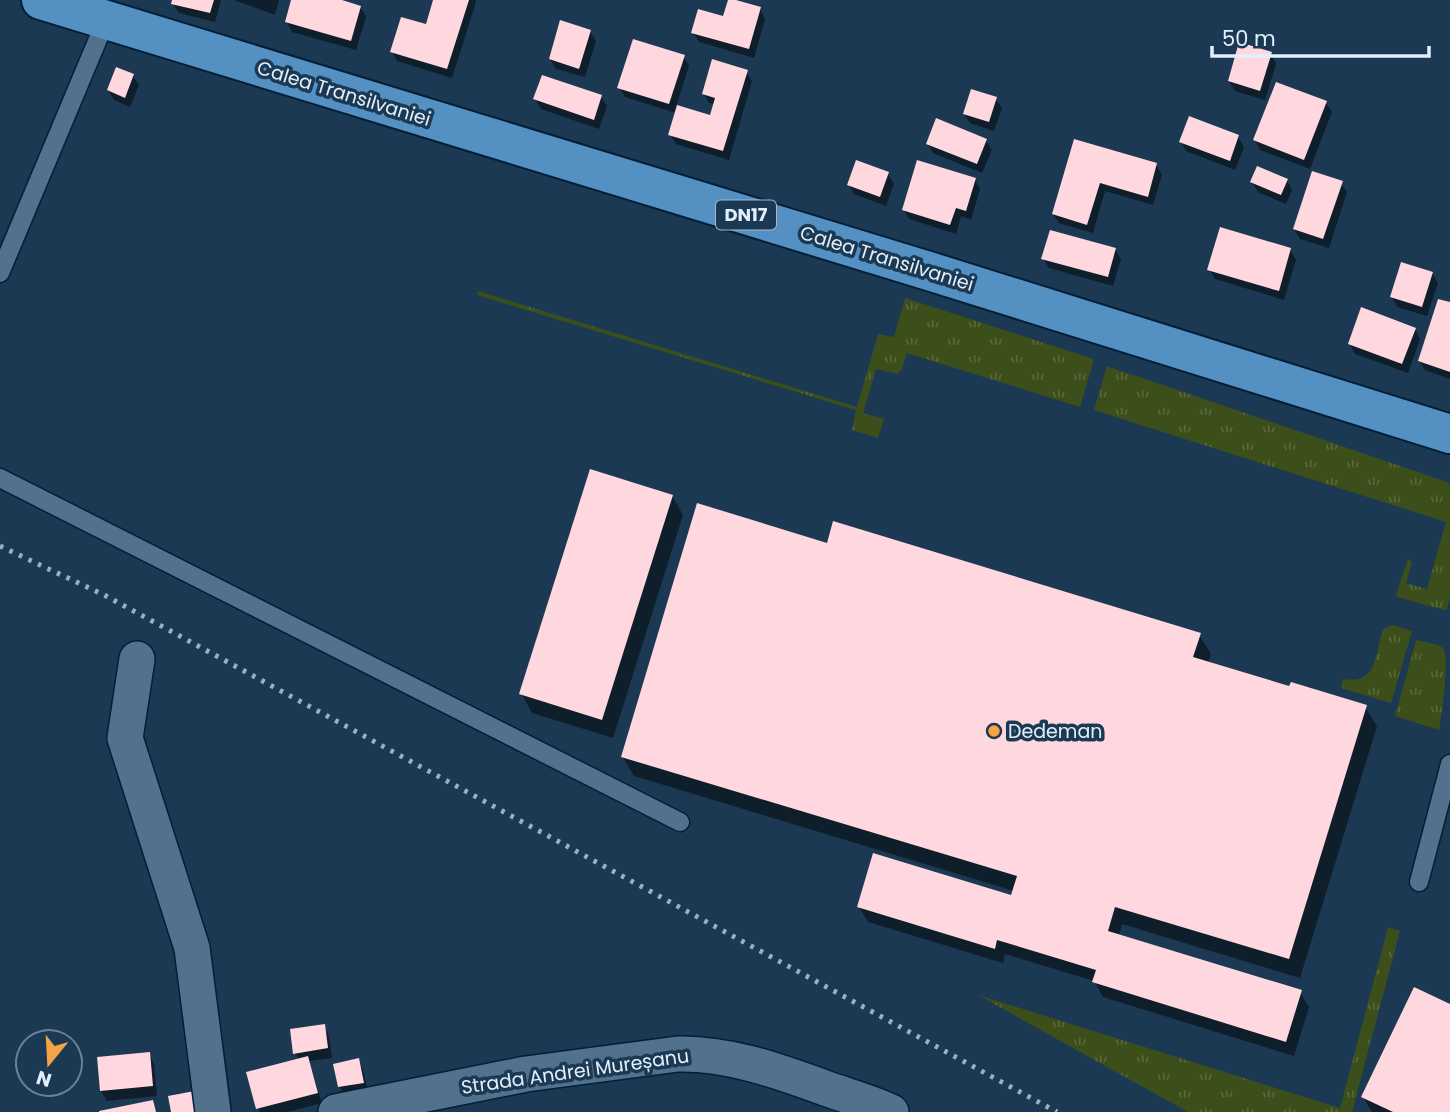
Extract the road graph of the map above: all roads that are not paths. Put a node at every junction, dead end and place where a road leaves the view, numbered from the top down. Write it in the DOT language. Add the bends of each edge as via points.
graph roads {
  1 [pos="41,0"];
  2 [pos="106,20"];
  3 [pos="0,273"];
  4 [pos="1450,435"];
  5 [pos="0,478"];
  6 [pos="137,659"];
  7 [pos="1450,764"];
  8 [pos="680,822"];
  9 [pos="1419,882"];
  10 [pos="213,1112"];
  11 [pos="336,1112"];
  12 [pos="891,1112"];
  1 -- 2 [label="highway, Calea Transilvaniei / DN17"];
  2 -- 3 [label="lane"];
  2 -- 4 [label="highway, Calea Transilvaniei / DN17"];
  5 -- 8 [label="lane"];
  6 -- 10 [label="street" via="125,738 192,948"];
  7 -- 9 [label="lane"];
  11 -- 12 [label="street, Strada Andrei Mureșanu" via="526,1074 700,1054 782,1072"];
}
